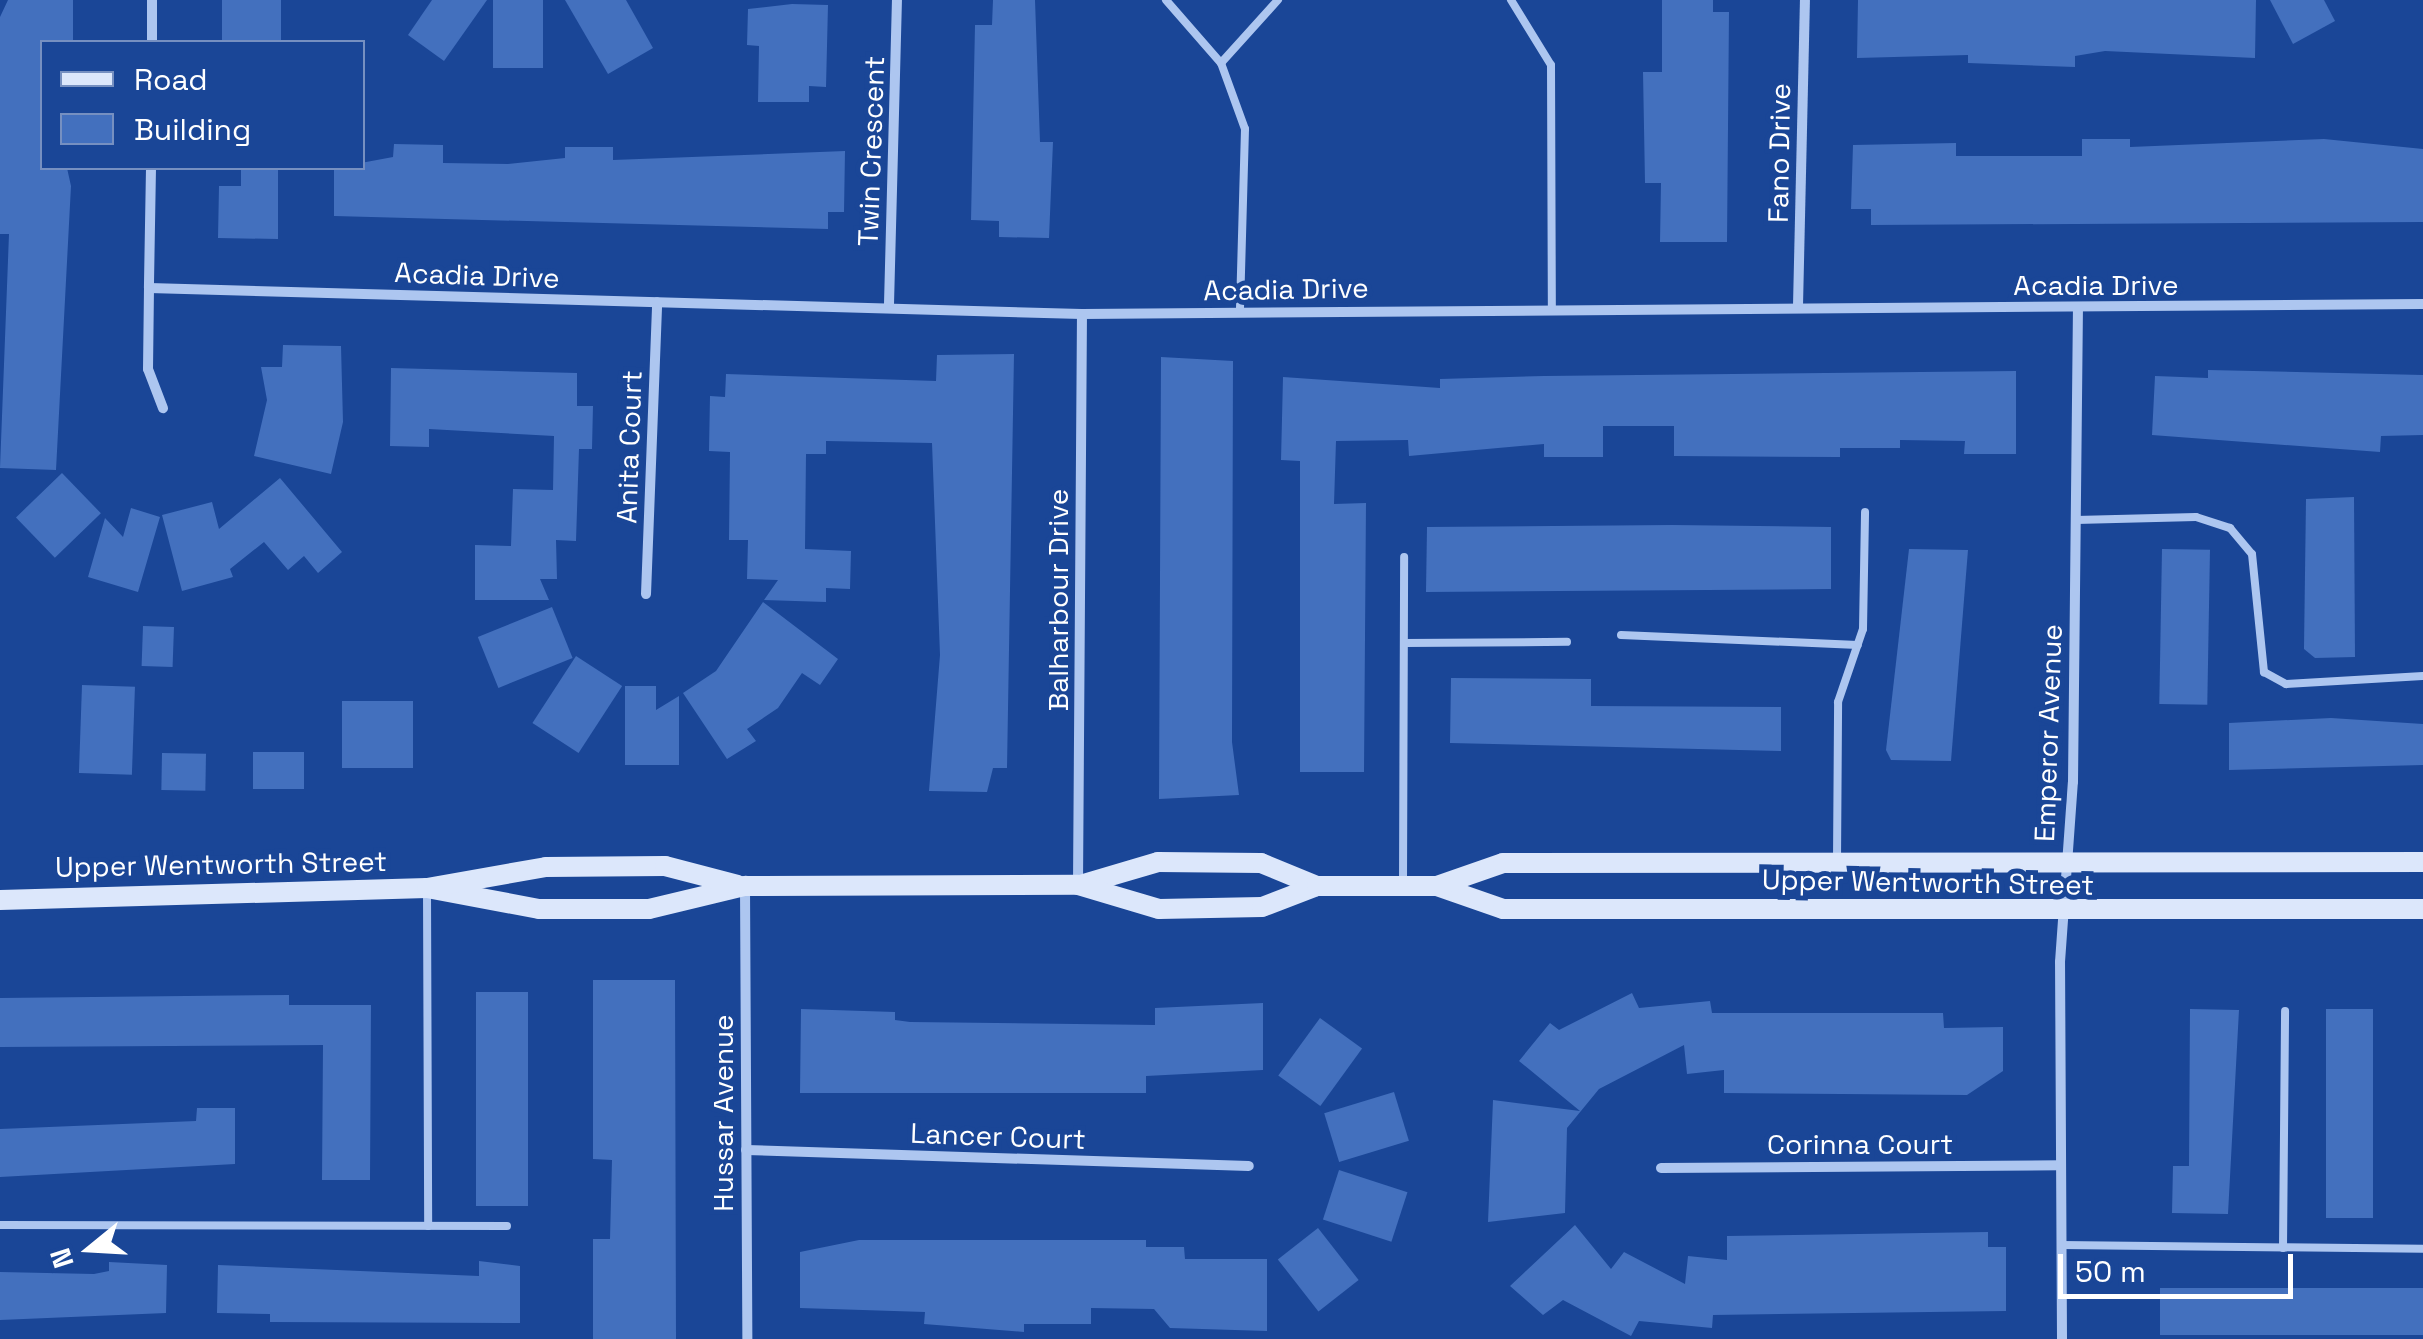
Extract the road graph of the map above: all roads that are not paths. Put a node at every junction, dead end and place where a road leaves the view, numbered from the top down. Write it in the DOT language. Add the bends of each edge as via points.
graph roads {
  1 [pos="152,0"];
  2 [pos="898,0"];
  3 [pos="1166,0"];
  4 [pos="1278,0"];
  5 [pos="1511,0"];
  6 [pos="1805,0"];
  7 [pos="152,40"];
  8 [pos="1221,63"];
  9 [pos="151,170"];
  10 [pos="150,288"];
  11 [pos="657,302"];
  12 [pos="889,304"];
  13 [pos="2423,304"];
  14 [pos="1798,306"];
  15 [pos="1552,308"];
  16 [pos="2078,309"];
  17 [pos="1240,313"];
  18 [pos="1082,314"];
  19 [pos="163,408"];
  20 [pos="1865,512"];
  21 [pos="2076,520"];
  22 [pos="1404,557"];
  23 [pos="646,594"];
  24 [pos="1621,636"];
  25 [pos="1567,642"];
  26 [pos="1404,643"];
  27 [pos="1858,645"];
  28 [pos="2423,676"];
  29 [pos="1837,860"];
  30 [pos="2066,861"];
  31 [pos="2423,862"];
  32 [pos="744,886"];
  33 [pos="1078,886"];
  34 [pos="1318,886"];
  35 [pos="1403,886"];
  36 [pos="1437,886"];
  37 [pos="428,888"];
  38 [pos="5,895"];
  39 [pos="2423,908"];
  40 [pos="2063,910"];
  41 [pos="2285,1011"];
  42 [pos="746,1150"];
  43 [pos="2060,1165"];
  44 [pos="1249,1166"];
  45 [pos="1661,1168"];
  46 [pos="0,1225"];
  47 [pos="428,1226"];
  48 [pos="507,1226"];
  49 [pos="2061,1245"];
  50 [pos="2283,1248"];
  51 [pos="2423,1249"];
  52 [pos="747,1339"];
  53 [pos="2062,1339"];
  1 -- 7 [label="street"];
  2 -- 12 [label="street, Twin Crescent"];
  3 -- 8 [label="lane"];
  4 -- 8 [label="lane"];
  5 -- 15 [label="lane" via="1551,65"];
  6 -- 14 [label="street, Fano Drive"];
  8 -- 17 [label="lane" via="1248,140"];
  9 -- 10 [label="street"];
  10 -- 11 [label="street, Acadia Drive"];
  10 -- 19 [label="street" via="148,369"];
  11 -- 12 [label="street, Acadia Drive"];
  11 -- 23 [label="street, Anita Court"];
  12 -- 18 [label="street, Acadia Drive"];
  13 -- 16 [label="street, Acadia Drive"];
  14 -- 15 [label="street, Acadia Drive"];
  14 -- 16 [label="street, Acadia Drive"];
  15 -- 17 [label="street, Acadia Drive"];
  16 -- 21 [label="street, Emperor Avenue"];
  17 -- 18 [label="street, Acadia Drive"];
  18 -- 33 [label="street, Balharbour Drive"];
  20 -- 27 [label="lane"];
  21 -- 28 [label="lane" via="2196,517 2230,528 2252,554 2264,672 2286,684"];
  21 -- 30 [label="street, Emperor Avenue"];
  22 -- 26 [label="lane"];
  24 -- 27 [label="lane"];
  25 -- 26 [label="lane"];
  26 -- 35 [label="lane"];
  27 -- 29 [label="lane" via="1838,702"];
  29 -- 30 [label="main road, Upper Wentworth Street"];
  29 -- 36 [label="main road, Upper Wentworth Street" via="1502,863"];
  30 -- 31 [label="main road, Upper Wentworth Street"];
  30 -- 40 [label="street, Emperor Avenue"];
  32 -- 33 [label="main road, Upper Wentworth Street"];
  32 -- 37 [label="main road, Upper Wentworth Street" via="665,866 546,867"];
  32 -- 37 [label="main road, Upper Wentworth Street" via="649,909 540,909"];
  32 -- 42 [label="street, Hussar Avenue"];
  33 -- 34 [label="main road, Upper Wentworth Street" via="1159,909 1262,908"];
  33 -- 34 [label="main road, Upper Wentworth Street" via="1158,862 1261,863"];
  34 -- 35 [label="main road, Upper Wentworth Street"];
  35 -- 36 [label="main road, Upper Wentworth Street"];
  36 -- 40 [label="main road, Upper Wentworth Street" via="1503,909"];
  37 -- 38 [label="main road, Upper Wentworth Street"];
  37 -- 47 [label="lane"];
  39 -- 40 [label="main road, Upper Wentworth Street"];
  40 -- 43 [label="street, Emperor Avenue"];
  41 -- 50 [label="lane"];
  42 -- 44 [label="street, Lancer Court"];
  42 -- 52 [label="street, Hussar Avenue"];
  43 -- 45 [label="street, Corinna Court"];
  43 -- 49 [label="street, Emperor Avenue"];
  46 -- 47 [label="lane"];
  47 -- 48 [label="lane"];
  49 -- 50 [label="lane"];
  49 -- 53 [label="street, Emperor Avenue"];
  50 -- 51 [label="lane"];
}
